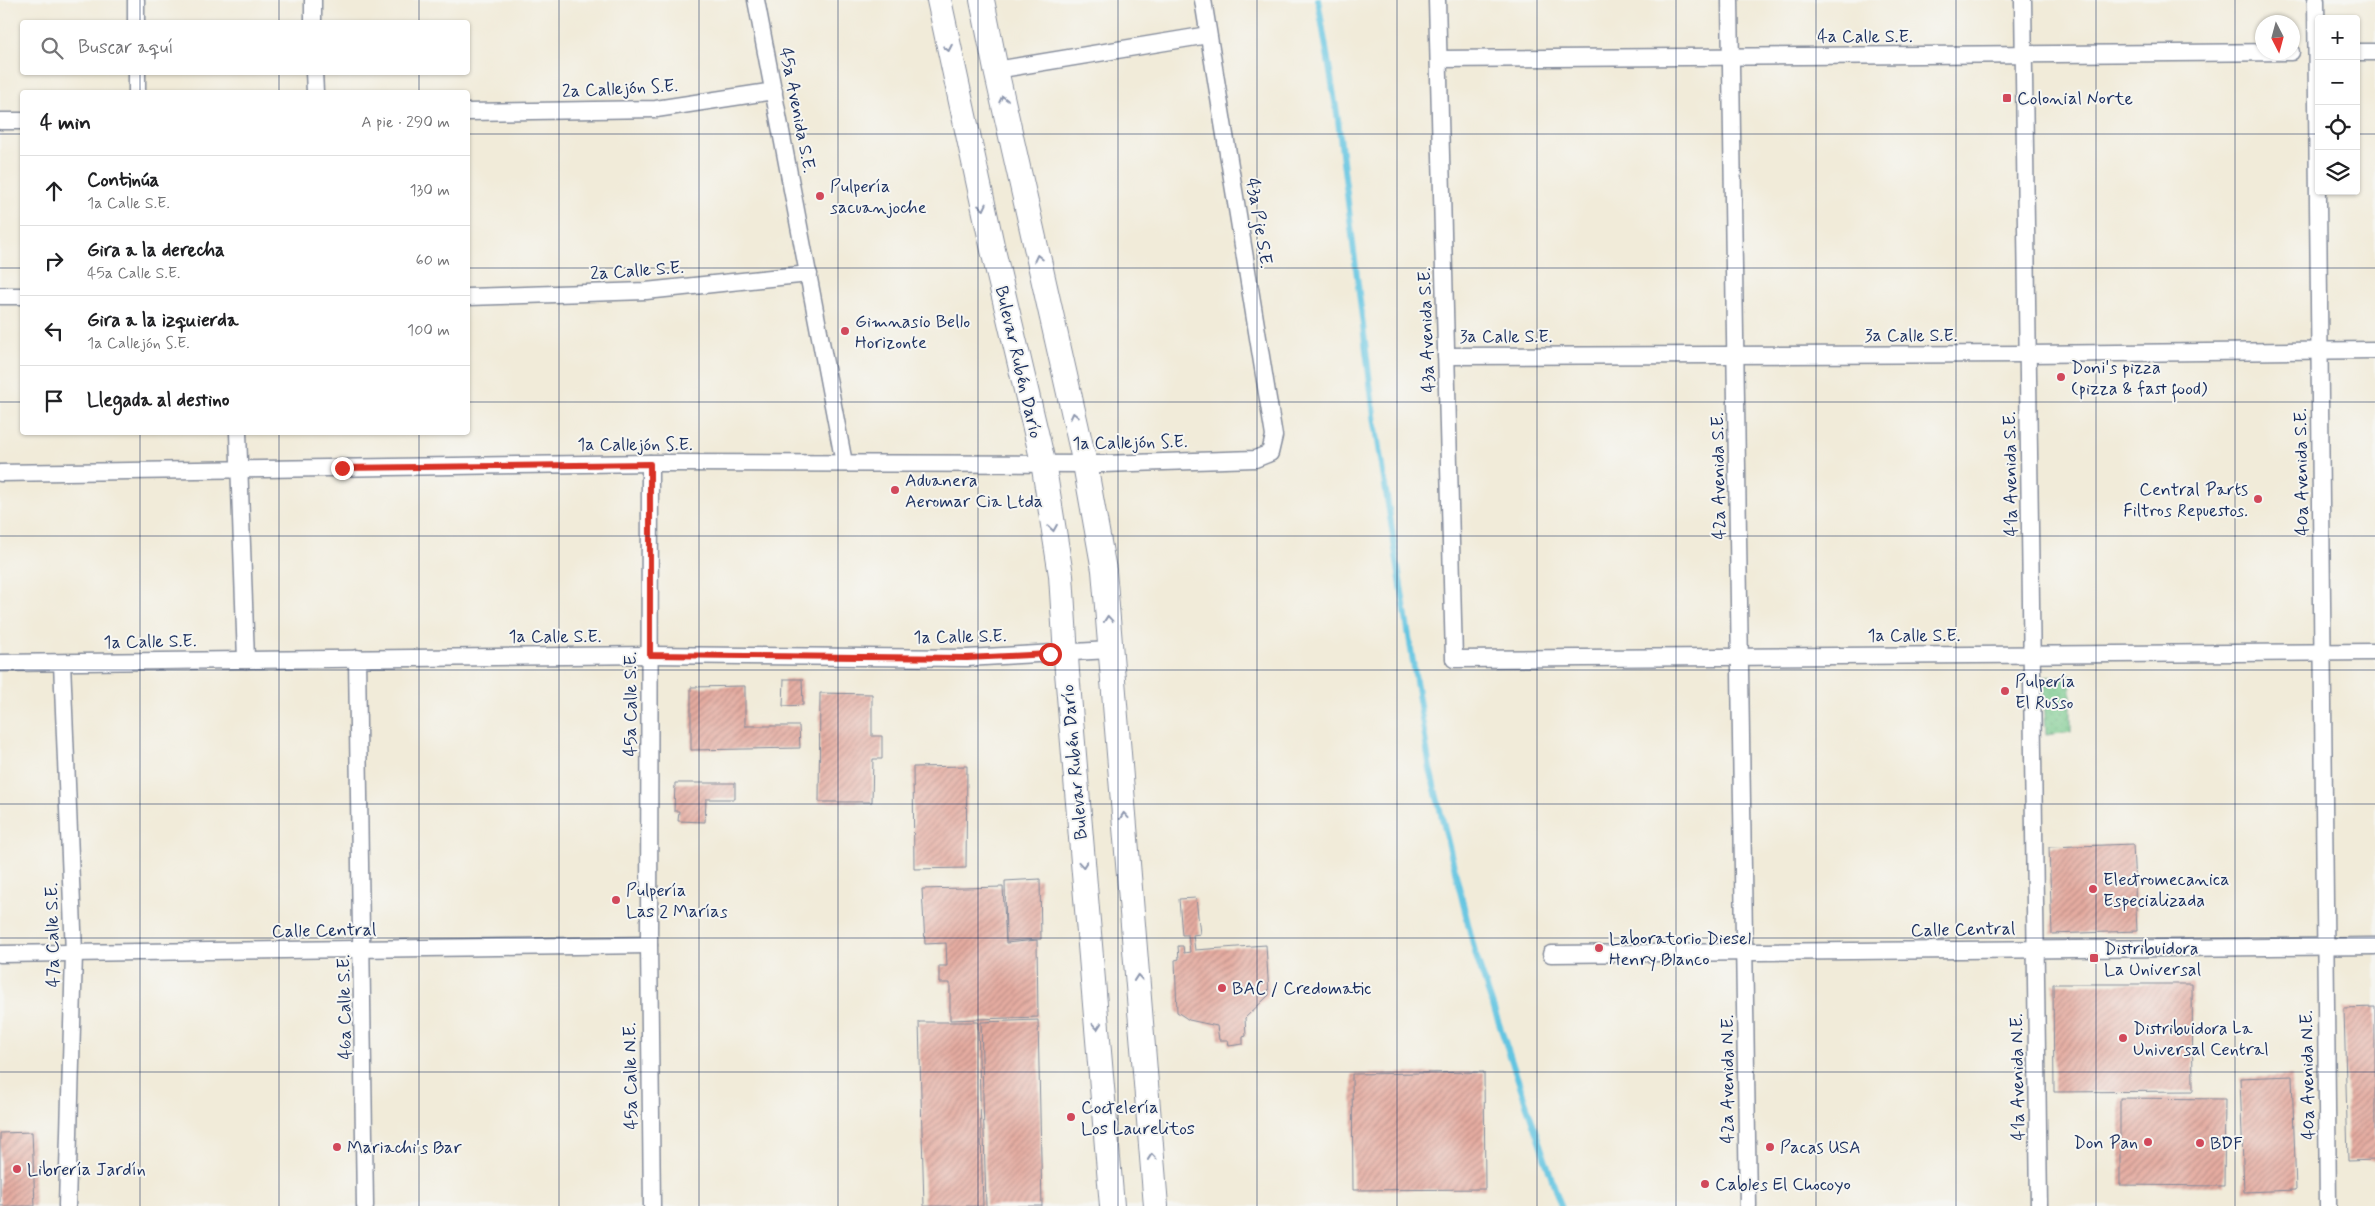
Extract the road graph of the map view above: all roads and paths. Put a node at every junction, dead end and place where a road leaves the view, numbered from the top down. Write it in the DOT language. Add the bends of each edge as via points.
graph roads {
  1 [pos="136,0"];
  2 [pos="313,0"];
  3 [pos="756,0"];
  4 [pos="939,0"];
  5 [pos="982,0"];
  6 [pos="1203,0"];
  7 [pos="1437,0"];
  8 [pos="1730,0"];
  9 [pos="2023,0"];
  10 [pos="2316,0"];
  11 [pos="2317,15"];
  12 [pos="136,20"];
  13 [pos="313,20"];
  14 [pos="1208,34"];
  15 [pos="2255,52"];
  16 [pos="2300,52"];
  17 [pos="2315,52"];
  18 [pos="2360,52"];
  19 [pos="2375,52"];
  20 [pos="2023,55"];
  21 [pos="1731,57"];
  22 [pos="1438,59"];
  23 [pos="2318,60"];
  24 [pos="996,70"];
  25 [pos="137,75"];
  26 [pos="314,75"];
  27 [pos="138,90"];
  28 [pos="315,90"];
  29 [pos="774,91"];
  30 [pos="470,112"];
  31 [pos="0,121"];
  32 [pos="20,121"];
  33 [pos="808,274"];
  34 [pos="0,296"];
  35 [pos="20,296"];
  36 [pos="470,297"];
  37 [pos="2375,350"];
  38 [pos="2320,351"];
  39 [pos="1736,354"];
  40 [pos="2029,354"];
  41 [pos="1446,356"];
  42 [pos="238,435"];
  43 [pos="1270,452"];
  44 [pos="1043,462"];
  45 [pos="844,463"];
  46 [pos="650,464"];
  47 [pos="1085,464"];
  48 [pos="239,471"];
  49 [pos="0,473"];
  50 [pos="1110,650"];
  51 [pos="2323,652"];
  52 [pos="2375,652"];
  53 [pos="1066,653"];
  54 [pos="2032,654"];
  55 [pos="650,655"];
  56 [pos="1741,657"];
  57 [pos="357,658"];
  58 [pos="1454,659"];
  59 [pos="246,660"];
  60 [pos="0,663"];
  61 [pos="62,663"];
  62 [pos="2326,944"];
  63 [pos="649,945"];
  64 [pos="2375,946"];
  65 [pos="2035,948"];
  66 [pos="363,949"];
  67 [pos="1746,952"];
  68 [pos="74,953"];
  69 [pos="0,954"];
  70 [pos="1551,954"];
  71 [pos="67,1206"];
  72 [pos="365,1206"];
  73 [pos="652,1206"];
  74 [pos="1112,1206"];
  75 [pos="1156,1206"];
  76 [pos="1748,1206"];
  77 [pos="2039,1206"];
  78 [pos="2328,1206"];
  1 -- 12 [label="street"];
  2 -- 13 [label="street"];
  3 -- 29 [label="street, 45a Avenida S.E."];
  4 -- 44 [label="street, Bulevar Rubén Darío, one-way"];
  5 -- 24 [label="street"];
  6 -- 14 [label="street, 43a Pje S.E."];
  7 -- 22 [label="street, 43a Avenida S.E."];
  8 -- 21 [label="street, 42a Avenida S.E."];
  9 -- 20 [label="street, 41a Avenida S.E."];
  10 -- 11 [label="street, 40a Avenida S.E."];
  14 -- 24 [label="street"];
  14 -- 43 [label="street, 43a Pje S.E." via="1274,436"];
  15 -- 20 [label="street, 4a Calle S.E."];
  16 -- 17 [label="street, 4a Calle S.E."];
  18 -- 19 [label="street"];
  20 -- 21 [label="street, 4a Calle S.E."];
  20 -- 40 [label="street, 41a Avenida S.E."];
  21 -- 22 [label="street, 4a Calle S.E."];
  21 -- 39 [label="street, 42a Avenida S.E."];
  22 -- 41 [label="street, 43a Avenida S.E."];
  23 -- 38 [label="street, 40a Avenida S.E."];
  47 -- 24 [label="street, one-way"];
  25 -- 27 [label="street"];
  26 -- 28 [label="street"];
  29 -- 30 [label="street, 2a Callejón S.E." via="656,109"];
  29 -- 33 [label="street, 45a Avenida S.E."];
  31 -- 32 [label="street"];
  33 -- 36 [label="street, 2a Calle S.E." via="646,291"];
  33 -- 45 [label="street, 45a Avenida S.E."];
  34 -- 35 [label="street"];
  37 -- 38 [label="street, 3a Calle S.E."];
  38 -- 40 [label="street, 3a Calle S.E."];
  38 -- 51 [label="street, 40a Avenida S.E."];
  39 -- 40 [label="street, 3a Calle S.E."];
  39 -- 41 [label="street, 3a Calle S.E."];
  39 -- 56 [label="street, 42a Avenida S.E."];
  40 -- 54 [label="street, 41a Avenida S.E."];
  41 -- 58 [label="street, 43a Avenida S.E."];
  42 -- 48 [label="street"];
  43 -- 47 [label="street, 1a Callejón S.E." via="1255,459"];
  44 -- 45 [label="street, 1a Callejón S.E."];
  44 -- 47 [label="street, 1a Callejón S.E."];
  44 -- 53 [label="street, Bulevar Rubén Darío, one-way" via="1061,575"];
  45 -- 46 [label="street, 1a Callejón S.E."];
  46 -- 48 [label="street, 1a Callejón S.E."];
  46 -- 55 [label="street, 45a Calle S.E."];
  50 -- 47 [label="street, one-way" via="1104,570"];
  48 -- 49 [label="street, 1a Callejón S.E."];
  48 -- 59 [label="street"];
  50 -- 53 [label="street, 1a Calle S.E."];
  75 -- 50 [label="street, one-way"];
  51 -- 52 [label="street, 1a Calle S.E."];
  51 -- 54 [label="street, 1a Calle S.E."];
  51 -- 62 [label="street, 40a Avenida S.E."];
  53 -- 55 [label="street, 1a Calle S.E." via="967,658"];
  53 -- 74 [label="street, Bulevar Rubén Darío, one-way"];
  54 -- 56 [label="street, 1a Calle S.E."];
  54 -- 65 [label="street, 41a Avenida S.E."];
  55 -- 57 [label="street, 1a Calle S.E."];
  55 -- 63 [label="street, 45a Calle S.E."];
  56 -- 58 [label="street, 1a Calle S.E."];
  56 -- 67 [label="street, 42a Avenida S.E."];
  57 -- 59 [label="street, 1a Calle S.E."];
  57 -- 66 [label="street, 46a Calle S.E."];
  59 -- 61 [label="street, 1a Calle S.E."];
  60 -- 61 [label="street, 1a Calle S.E."];
  61 -- 68 [label="street, 47a Calle S.E."];
  62 -- 64 [label="street, Calle Central"];
  62 -- 65 [label="street, Calle Central"];
  62 -- 78 [label="street, 40a Avenida N.E."];
  63 -- 66 [label="street, Calle Central"];
  63 -- 73 [label="street, 45a Calle N.E."];
  65 -- 67 [label="street, Calle Central"];
  65 -- 77 [label="street, 41a Avenida N.E."];
  66 -- 68 [label="street, Calle Central"];
  66 -- 72 [label="street, 46a Calle S.E."];
  67 -- 70 [label="street, Calle Central"];
  67 -- 76 [label="street, 42a Avenida N.E."];
  68 -- 69 [label="street, Calle Central"];
  68 -- 71 [label="street, 47a Calle S.E."];
}
